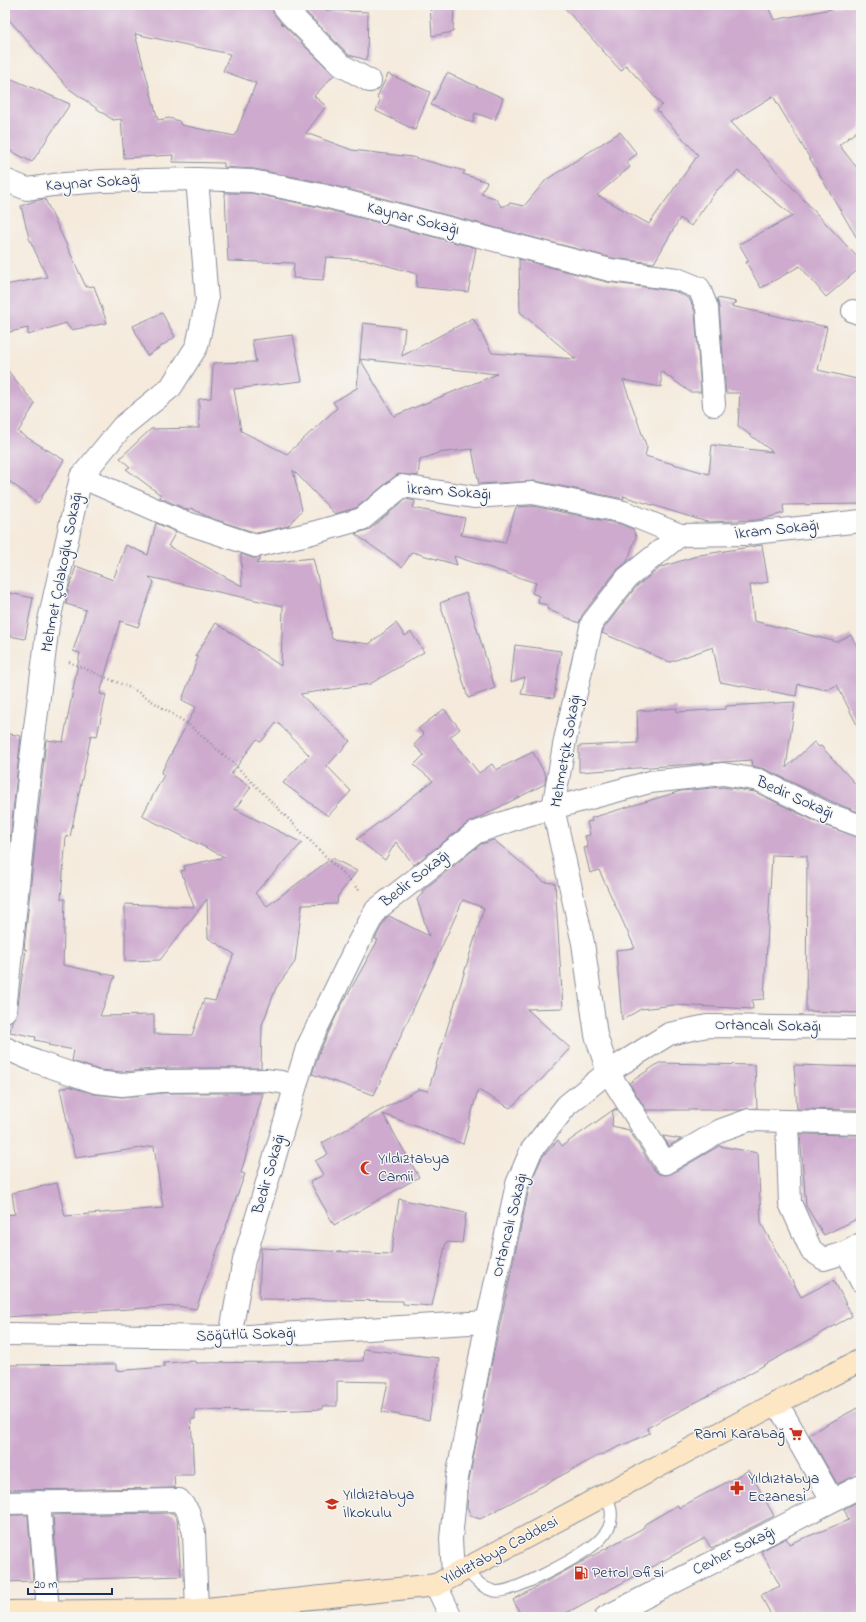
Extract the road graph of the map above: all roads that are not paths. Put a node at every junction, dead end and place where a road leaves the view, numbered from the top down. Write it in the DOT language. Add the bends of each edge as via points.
graph roads {
  1 [pos="284,5"];
  2 [pos="370,81"];
  3 [pos="197,179"];
  4 [pos="5,180"];
  5 [pos="27,189"];
  6 [pos="5,190"];
  7 [pos="714,405"];
  8 [pos="81,476"];
  9 [pos="861,520"];
  10 [pos="680,535"];
  11 [pos="553,808"];
  12 [pos="861,826"];
  13 [pos="5,1011"];
  14 [pos="861,1028"];
  15 [pos="5,1048"];
  16 [pos="608,1072"];
  17 [pos="295,1087"];
  18 [pos="787,1121"];
  19 [pos="861,1123"];
  20 [pos="854,1248"];
  21 [pos="861,1281"];
  22 [pos="487,1322"];
  23 [pos="5,1334"];
  24 [pos="230,1337"];
  25 [pos="861,1360"];
  26 [pos="777,1403"];
  27 [pos="861,1486"];
  28 [pos="606,1494"];
  29 [pos="832,1500"];
  30 [pos="39,1502"];
  31 [pos="5,1503"];
  32 [pos="452,1576"];
  33 [pos="197,1610"];
  34 [pos="48,1611"];
  35 [pos="19,1613"];
  36 [pos="451,1617"];
  37 [pos="606,1617"];
  1 -- 2 [label="street" via="341,65"];
  3 -- 5 [label="street, Kaynar Sokağı" via="102,181"];
  3 -- 7 [label="street, Kaynar Sokağı" via="252,181 321,195 610,270 677,279 699,288 707,308"];
  3 -- 8 [label="street, Mehmet Çolakoğlu Sokağı" via="207,300 198,346 170,387 122,427"];
  4 -- 5 [label="street, Kaynar Sokağı"];
  5 -- 6 [label="street"];
  8 -- 10 [label="street, İkram Sokağı" via="184,522 256,546 362,519 402,486 474,497 533,493 624,512"];
  8 -- 13 [label="street, Mehmet Çolakoğlu Sokağı" via="48,625 30,767"];
  9 -- 10 [label="street, İkram Sokağı" via="745,534"];
  10 -- 11 [label="street, Mehmetçik Sokağı" via="628,578 592,623 565,740"];
  11 -- 12 [label="street, Bedir Sokağı" via="650,782 724,774 759,780 828,814"];
  11 -- 16 [label="street, Mehmetçik Sokağı" via="583,943 596,1035"];
  11 -- 17 [label="street, Bedir Sokağı" via="475,833 376,910 307,1048"];
  14 -- 16 [label="street, Ortancalı Sokağı" via="707,1026 669,1034"];
  15 -- 17 [label="street" via="36,1062 96,1082 122,1084 265,1080"];
  16 -- 18 [label="street, Mehmetçik Sokağı" via="665,1163 721,1130 749,1120"];
  16 -- 22 [label="street, Ortancalı Sokağı" via="567,1105 531,1152 518,1184"];
  17 -- 24 [label="street, Bedir Sokağı" via="244,1260"];
  18 -- 19 [label="street"];
  18 -- 20 [label="street" via="790,1203 810,1250 824,1259"];
  20 -- 21 [label="street"];
  22 -- 24 [label="street, Söğütlü Sokağı"];
  22 -- 32 [label="street, Ortancalı Sokağı" via="457,1478 451,1538"];
  23 -- 24 [label="street, Söğütlü Sokağı"];
  25 -- 26 [label="main road, Yıldıztabya Caddesi"];
  26 -- 28 [label="main road, Yıldıztabya Caddesi"];
  26 -- 29 [label="street"];
  27 -- 29 [label="street, Cevher Sokağı"];
  28 -- 32 [label="main road, Yıldıztabya Caddesi"];
  28 -- 32 [label="lane" via="611,1506 612,1520 607,1531 592,1547 522,1586 496,1592"];
  29 -- 37 [label="street, Cevher Sokağı"];
  30 -- 31 [label="street"];
  30 -- 33 [label="street" via="179,1500 188,1511 194,1533"];
  30 -- 34 [label="street"];
  32 -- 33 [label="main road, Yıldıztabya Caddesi"];
  32 -- 36 [label="street"];
  33 -- 34 [label="main road, Yıldıztabya Caddesi"];
  34 -- 35 [label="main road, Yıldıztabya Caddesi"];
}
